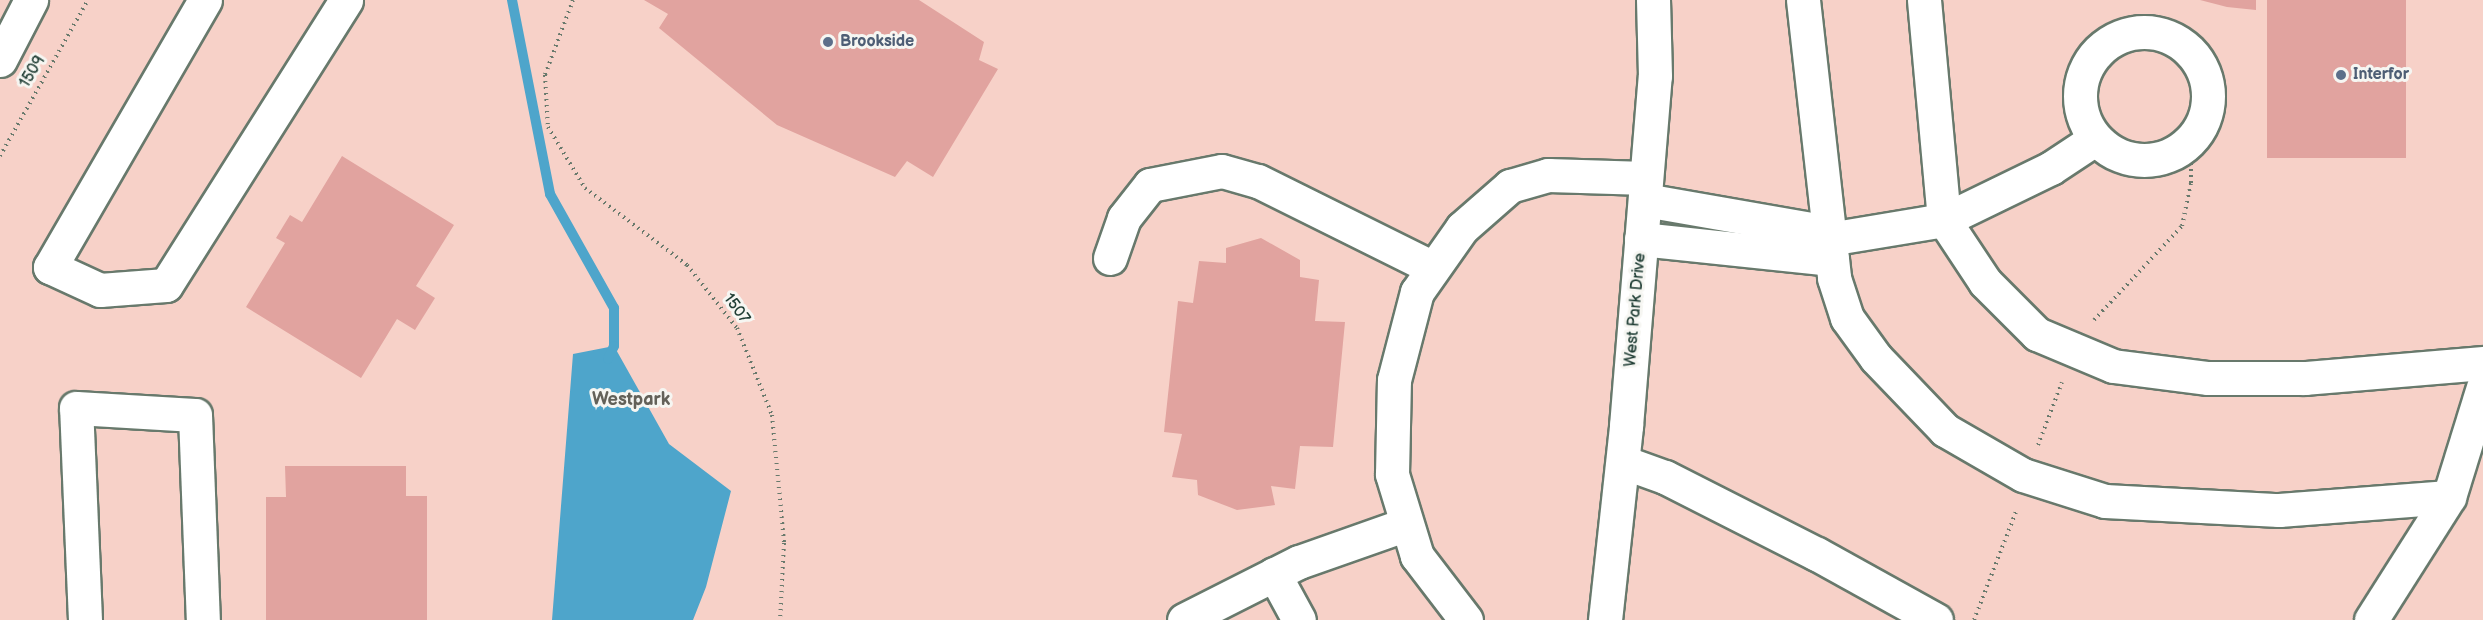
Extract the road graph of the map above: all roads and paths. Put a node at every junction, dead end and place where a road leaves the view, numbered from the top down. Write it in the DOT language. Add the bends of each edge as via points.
graph roads {
  1 [pos="31,0"];
  2 [pos="88,0"];
  3 [pos="205,0"];
  4 [pos="346,0"];
  5 [pos="573,0"];
  6 [pos="1653,0"];
  7 [pos="1803,0"];
  8 [pos="1924,0"];
  9 [pos="2,52"];
  10 [pos="2095,139"];
  11 [pos="0,156"];
  12 [pos="1645,189"];
  13 [pos="1944,220"];
  14 [pos="1641,239"];
  15 [pos="1830,243"];
  16 [pos="1110,258"];
  17 [pos="1434,268"];
  18 [pos="2483,363"];
  19 [pos="2483,387"];
  20 [pos="1623,462"];
  21 [pos="2449,497"];
  22 [pos="1407,524"];
  23 [pos="1274,574"];
  24 [pos="85,620"];
  25 [pos="204,620"];
  26 [pos="780,620"];
  27 [pos="1184,620"];
  28 [pos="1299,620"];
  29 [pos="1466,620"];
  30 [pos="1605,620"];
  31 [pos="1936,620"];
  32 [pos="2371,620"];
  1 -- 9 [label="street"];
  2 -- 11 [label="path, 1509"];
  3 -- 4 [label="street" via="50,267 100,290 166,285"];
  5 -- 26 [label="path, 1507" via="545,75 548,127 585,188 687,266 737,328 772,415 784,543"];
  6 -- 12 [label="street, West Park Drive" via="1655,76"];
  7 -- 15 [label="street"];
  8 -- 13 [label="street"];
  10 -- 13 [label="street" via="2051,168"];
  12 -- 14 [label="street, West Park Drive"];
  12 -- 15 [label="street"];
  12 -- 17 [label="street" via="1548,175 1510,186 1462,228"];
  13 -- 15 [label="street"];
  13 -- 18 [label="street" via="1985,282 2037,334 2113,366 2208,378 2305,378"];
  14 -- 15 [label="street"];
  14 -- 20 [label="street, West Park Drive"];
  15 -- 21 [label="street" via="1847,318 1876,358 1946,430 2023,475 2105,501 2267,510"];
  16 -- 17 [label="street" via="1124,218 1150,185 1222,171 1258,181"];
  17 -- 22 [label="street" via="1417,292 1394,380 1392,474"];
  19 -- 21 [label="street"];
  20 -- 30 [label="street, West Park Drive"];
  20 -- 31 [label="street" via="1665,477"];
  21 -- 32 [label="street"];
  22 -- 23 [label="street"];
  22 -- 29 [label="street" via="1417,556"];
  23 -- 27 [label="street"];
  23 -- 28 [label="street"];
  24 -- 25 [label="street" via="76,408 195,415"];
}
